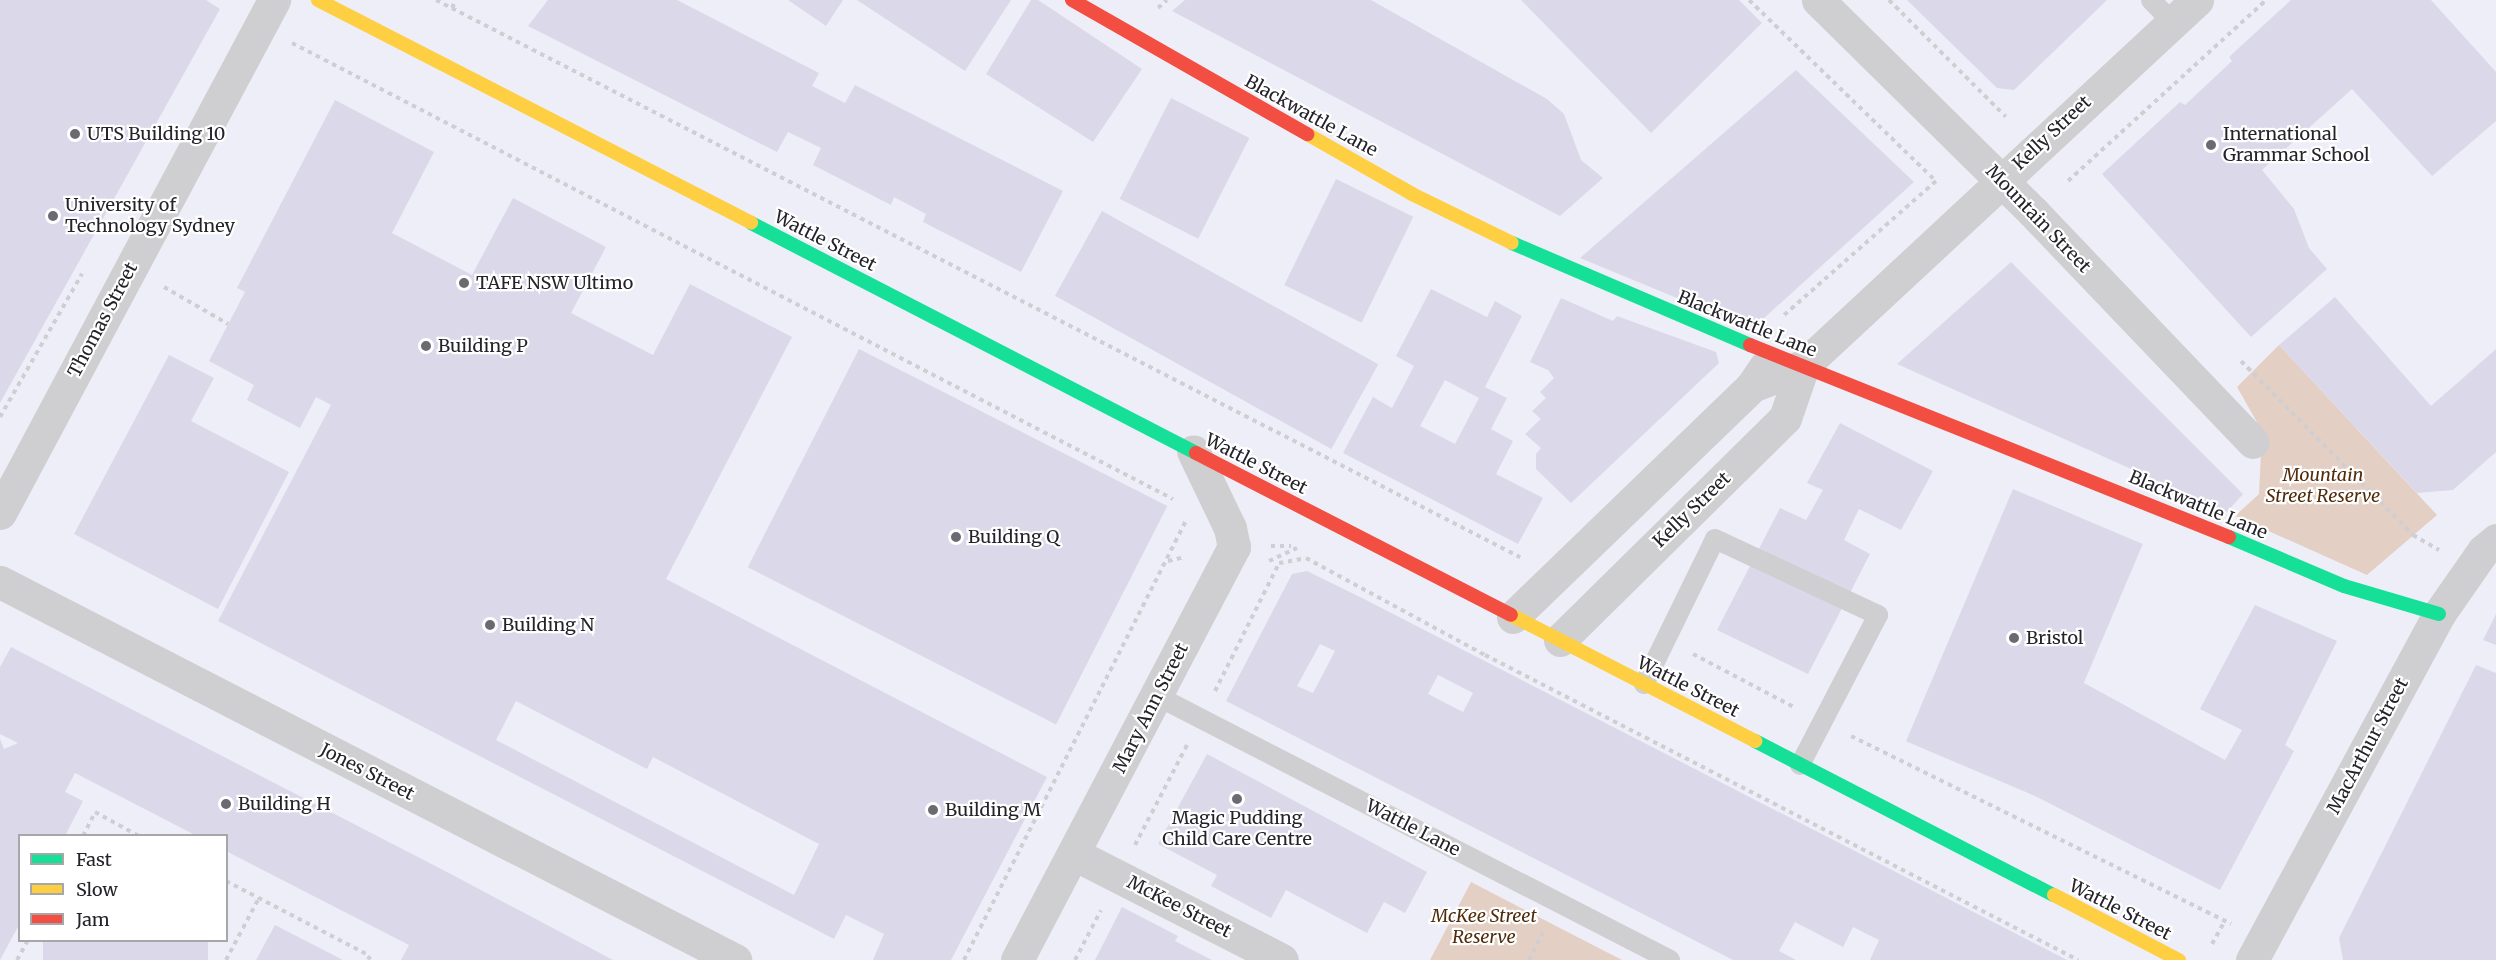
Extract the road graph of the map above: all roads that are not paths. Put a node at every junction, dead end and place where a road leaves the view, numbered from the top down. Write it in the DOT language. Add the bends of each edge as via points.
graph roads {
  1 [pos="274,0"];
  2 [pos="318,0"];
  3 [pos="1818,0"];
  4 [pos="2197,0"];
  5 [pos="1085,3"];
  6 [pos="2161,11"];
  7 [pos="2001,181"];
  8 [pos="1789,360"];
  9 [pos="2253,442"];
  10 [pos="1192,451"];
  11 [pos="0,513"];
  12 [pos="2496,540"];
  13 [pos="0,582"];
  14 [pos="2439,614"];
  15 [pos="1513,617"];
  16 [pos="1560,640"];
  17 [pos="1644,684"];
  18 [pos="1157,696"];
  19 [pos="1800,765"];
  20 [pos="1076,855"];
  21 [pos="735,960"];
  22 [pos="1017,960"];
  23 [pos="1282,960"];
  24 [pos="1670,960"];
  25 [pos="2179,960"];
  26 [pos="2252,960"];
  1 -- 11 [label="street, Thomas Street"];
  2 -- 10 [label="main road, Wattle Street"];
  3 -- 7 [label="street, Mountain Street"];
  4 -- 6 [label="street, Kelly Street"];
  5 -- 8 [label="main road, Blackwattle Lane" via="1412,194 1536,255"];
  6 -- 7 [label="street, Kelly Street"];
  7 -- 8 [label="street, Kelly Street"];
  7 -- 9 [label="street, Mountain Street"];
  8 -- 14 [label="main road, Blackwattle Lane" via="2171,512 2344,586"];
  8 -- 15 [label="street, Kelly Street" via="1752,386"];
  8 -- 16 [label="street, Kelly Street" via="1785,418"];
  10 -- 15 [label="main road, Wattle Street"];
  10 -- 18 [label="street, Mary Ann Street" via="1230,528 1234,547"];
  12 -- 14 [label="street, MacArthur Street" via="2483,551"];
  13 -- 21 [label="street, Jones Street"];
  14 -- 26 [label="street, MacArthur Street"];
  15 -- 16 [label="main road, Wattle Street"];
  16 -- 17 [label="main road, Wattle Street"];
  17 -- 19 [label="main road, Wattle Street"];
  17 -- 19 [label="lane" via="1715,539 1878,615"];
  18 -- 20 [label="street, Mary Ann Street"];
  18 -- 24 [label="lane, Wattle Lane"];
  19 -- 25 [label="main road, Wattle Street"];
  20 -- 22 [label="street, Mary Ann Street"];
  20 -- 23 [label="street, McKee Street"];
}
